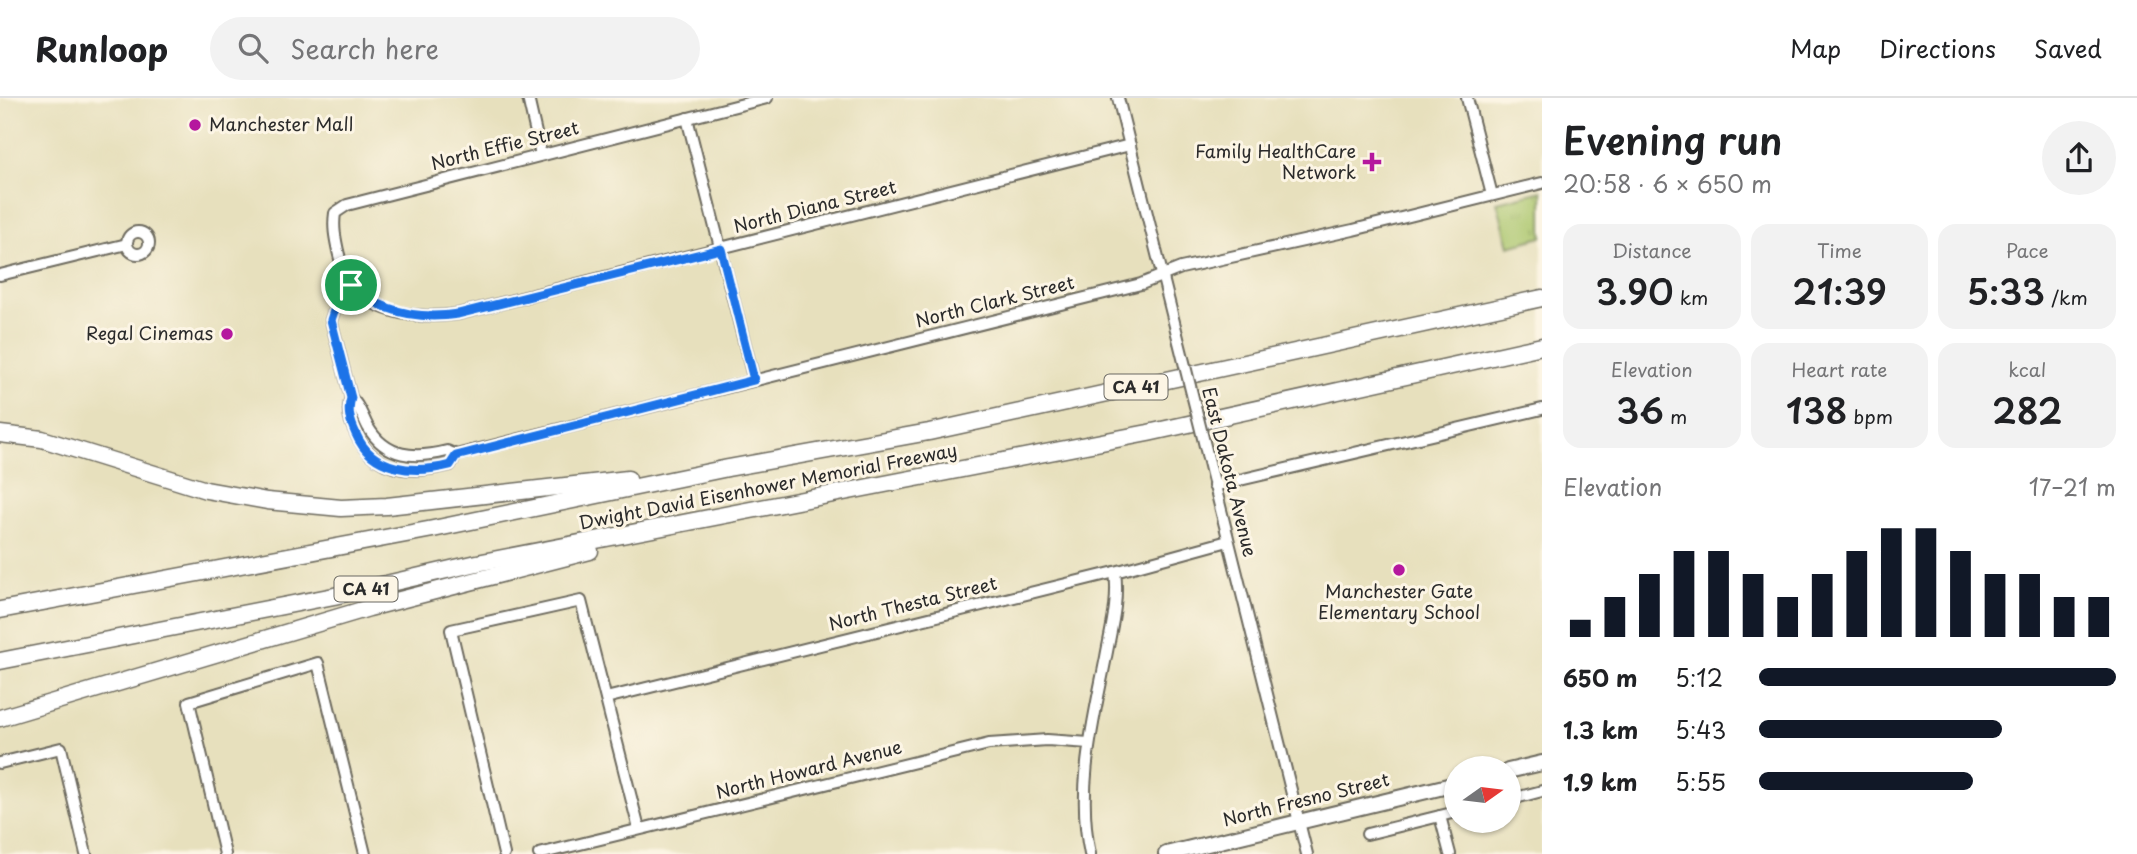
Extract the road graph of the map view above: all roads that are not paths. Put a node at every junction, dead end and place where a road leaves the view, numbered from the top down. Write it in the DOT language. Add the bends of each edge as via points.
graph roads {
  1 [pos="527,98"];
  2 [pos="767,98"];
  3 [pos="1118,98"];
  4 [pos="1467,98"];
  5 [pos="687,118"];
  6 [pos="1129,145"];
  7 [pos="541,155"];
  8 [pos="1542,183"];
  9 [pos="1492,195"];
  10 [pos="127,244"];
  11 [pos="721,249"];
  12 [pos="0,275"];
  13 [pos="1163,275"];
  14 [pos="351,285"];
  15 [pos="1542,298"];
  16 [pos="1542,346"];
  17 [pos="754,380"];
  18 [pos="351,398"];
  19 [pos="1542,409"];
  20 [pos="0,434"];
  21 [pos="456,456"];
  22 [pos="728,468"];
  23 [pos="1214,485"];
  24 [pos="732,515"];
  25 [pos="1228,541"];
  26 [pos="1115,572"];
  27 [pos="0,610"];
  28 [pos="0,661"];
  29 [pos="606,698"];
  30 [pos="0,718"];
  31 [pos="1089,743"];
  32 [pos="0,762"];
  33 [pos="1542,762"];
  34 [pos="1521,768"];
  35 [pos="1444,787"];
  36 [pos="1542,792"];
  37 [pos="1521,797"];
  38 [pos="1444,815"];
  39 [pos="1440,816"];
  40 [pos="1299,822"];
  41 [pos="639,828"];
  42 [pos="1367,834"];
  43 [pos="86,854"];
  44 [pos="225,854"];
  45 [pos="365,854"];
  46 [pos="504,854"];
  47 [pos="539,854"];
  48 [pos="1090,854"];
  49 [pos="1166,854"];
  50 [pos="1307,854"];
  51 [pos="1450,854"];
  1 -- 7 [label="street"];
  2 -- 5 [label="street, North Effie Street"];
  3 -- 6 [label="street, East Dakota Avenue"];
  4 -- 9 [label="street"];
  5 -- 7 [label="street, North Effie Street"];
  5 -- 11 [label="street"];
  6 -- 11 [label="street, North Diana Street"];
  6 -- 13 [label="street, East Dakota Avenue"];
  7 -- 14 [label="street, North Effie Street" via="347,205 335,213 333,227"];
  8 -- 9 [label="street, North Clark Street"];
  9 -- 13 [label="street, North Clark Street"];
  10 -- 12 [label="street"];
  11 -- 14 [label="street, North Diana Street" via="438,317 382,307"];
  11 -- 17 [label="street"];
  13 -- 17 [label="street, North Clark Street"];
  13 -- 23 [label="street, East Dakota Avenue, bridge"];
  14 -- 18 [label="street" via="337,302 331,320"];
  15 -- 22 [label="highway, Dwight David Eisenhower Memorial Freeway / CA 41" via="929,432"];
  16 -- 24 [label="highway, Dwight David Eisenhower Memorial Freeway / CA 41" via="1148,433"];
  17 -- 21 [label="street, North Clark Street"];
  18 -- 21 [label="street, North Clark Street" via="380,443 399,454 419,457 447,451"];
  18 -- 21 [label="street, North Clark Street" via="347,409 355,432 365,450 382,463 433,469 450,465"];
  19 -- 23 [label="street"];
  20 -- 22 [label="highway" via="43,439 206,490 341,508"];
  22 -- 27 [label="highway, Dwight David Eisenhower Memorial Freeway / CA 41"];
  23 -- 25 [label="street, East Dakota Avenue"];
  24 -- 28 [label="highway, Dwight David Eisenhower Memorial Freeway / CA 41"];
  24 -- 30 [label="highway" via="369,608"];
  25 -- 26 [label="street, North Thesta Street"];
  25 -- 40 [label="street, East Dakota Avenue"];
  26 -- 29 [label="street, North Thesta Street"];
  26 -- 31 [label="street" via="1116,605"];
  29 -- 41 [label="street"];
  29 -- 46 [label="street" via="581,601 451,630"];
  31 -- 41 [label="street, North Howard Avenue" via="989,744"];
  31 -- 48 [label="street" via="1083,793"];
  32 -- 43 [label="street" via="61,748"];
  33 -- 34 [label="main road"];
  35 -- 40 [label="main road, North Fresno Street"];
  36 -- 37 [label="street"];
  38 -- 39 [label="street"];
  39 -- 42 [label="street"];
  39 -- 51 [label="street"];
  40 -- 49 [label="main road, North Fresno Street"];
  40 -- 50 [label="street, East Dakota Avenue"];
  41 -- 47 [label="street, North Howard Avenue"];
  44 -- 45 [label="street" via="190,702 318,663"];
}
